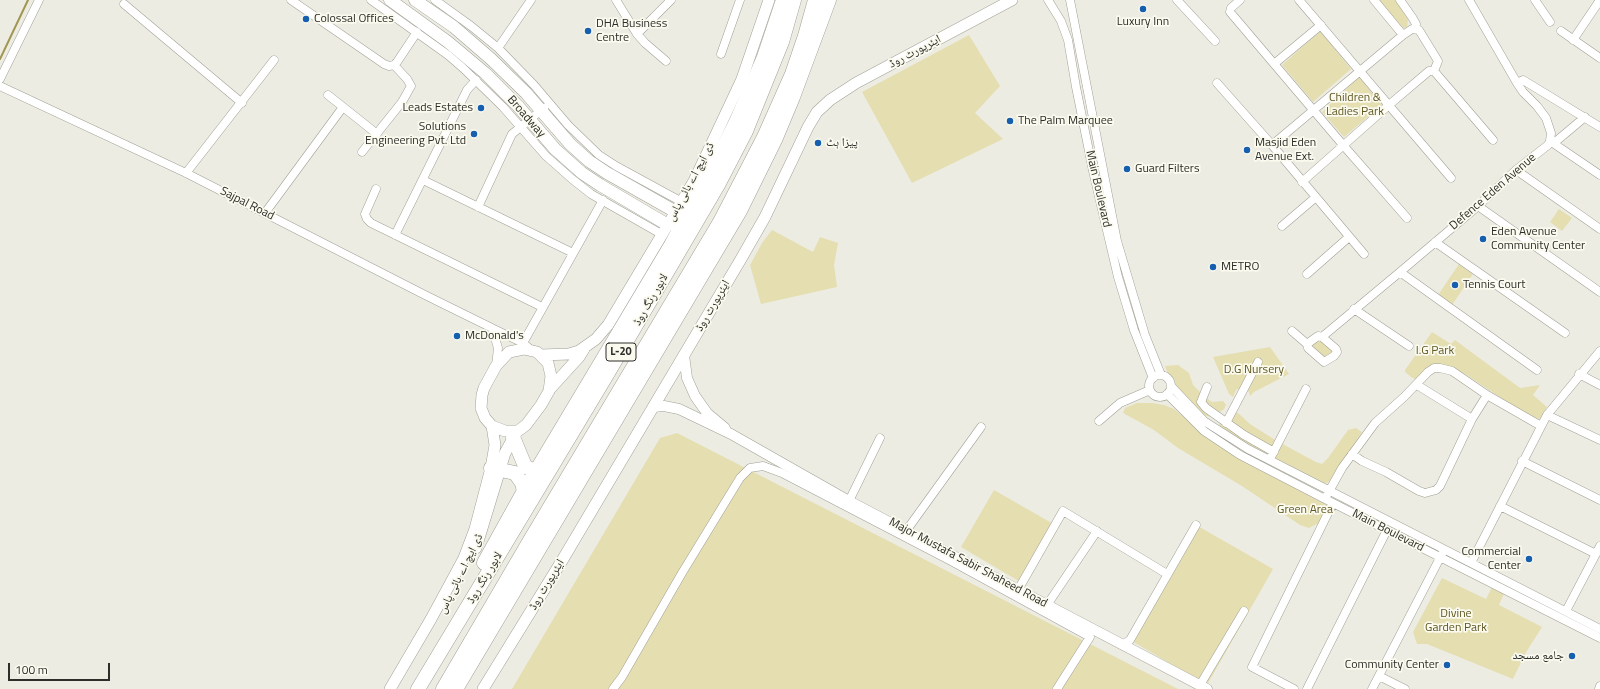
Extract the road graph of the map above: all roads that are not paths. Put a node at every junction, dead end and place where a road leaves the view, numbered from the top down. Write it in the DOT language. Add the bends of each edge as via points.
graph roads {
  1 [pos="39,0"];
  2 [pos="291,0"];
  3 [pos="371,0"];
  4 [pos="390,0"];
  5 [pos="416,0"];
  6 [pos="435,0"];
  7 [pos="531,0"];
  8 [pos="616,0"];
  9 [pos="671,0"];
  10 [pos="740,0"];
  11 [pos="769,0"];
  12 [pos="783,0"];
  13 [pos="794,0"];
  14 [pos="815,0"];
  15 [pos="829,0"];
  16 [pos="1012,0"];
  17 [pos="1048,0"];
  18 [pos="1070,0"];
  19 [pos="1178,0"];
  20 [pos="1240,0"];
  21 [pos="1299,0"];
  22 [pos="1374,0"];
  23 [pos="1400,0"];
  24 [pos="1469,0"];
  25 [pos="1535,0"];
  26 [pos="1600,0"];
  27 [pos="124,4"];
  28 [pos="1550,22"];
  29 [pos="1321,25"];
  30 [pos="1415,29"];
  31 [pos="1562,31"];
  32 [pos="417,32"];
  33 [pos="637,34"];
  34 [pos="1403,35"];
  35 [pos="1573,40"];
  36 [pos="1215,41"];
  37 [pos="498,48"];
  38 [pos="721,54"];
  39 [pos="1600,58"];
  40 [pos="274,60"];
  41 [pos="666,61"];
  42 [pos="1274,64"];
  43 [pos="394,65"];
  44 [pos="1359,71"];
  45 [pos="1434,71"];
  46 [pos="0,79"];
  47 [pos="476,80"];
  48 [pos="1217,83"];
  49 [pos="1517,83"];
  50 [pos="0,86"];
  51 [pos="328,95"];
  52 [pos="242,102"];
  53 [pos="1389,105"];
  54 [pos="343,107"];
  55 [pos="545,107"];
  56 [pos="1313,111"];
  57 [pos="1585,117"];
  58 [pos="525,123"];
  59 [pos="1600,127"];
  60 [pos="377,134"];
  61 [pos="1493,140"];
  62 [pos="1552,142"];
  63 [pos="1272,145"];
  64 [pos="1343,145"];
  65 [pos="362,152"];
  66 [pos="1516,170"];
  67 [pos="186,173"];
  68 [pos="1600,175"];
  69 [pos="1451,178"];
  70 [pos="423,180"];
  71 [pos="1302,182"];
  72 [pos="376,189"];
  73 [pos="1316,197"];
  74 [pos="603,200"];
  75 [pos="1478,206"];
  76 [pos="478,207"];
  77 [pos="679,207"];
  78 [pos="265,213"];
  79 [pos="1407,218"];
  80 [pos="1282,226"];
  81 [pos="1600,228"];
  82 [pos="665,230"];
  83 [pos="395,235"];
  84 [pos="1349,237"];
  85 [pos="1435,242"];
  86 [pos="573,253"];
  87 [pos="1364,254"];
  88 [pos="1400,272"];
  89 [pos="1306,274"];
  90 [pos="1600,292"];
  91 [pos="542,307"];
  92 [pos="1354,310"];
  93 [pos="492,328"];
  94 [pos="1292,331"];
  95 [pos="1565,333"];
  96 [pos="1322,337"];
  97 [pos="1307,344"];
  98 [pos="526,346"];
  99 [pos="1409,346"];
  100 [pos="585,348"];
  101 [pos="1600,351"];
  102 [pos="541,355"];
  103 [pos="684,355"];
  104 [pos="1258,362"];
  105 [pos="496,366"];
  106 [pos="1537,370"];
  107 [pos="1579,374"];
  108 [pos="1157,377"];
  109 [pos="1416,385"];
  110 [pos="1600,385"];
  111 [pos="1171,386"];
  112 [pos="1207,387"];
  113 [pos="1306,389"];
  114 [pos="1150,390"];
  115 [pos="549,391"];
  116 [pos="1167,394"];
  117 [pos="1487,396"];
  118 [pos="653,407"];
  119 [pos="1547,415"];
  120 [pos="1217,416"];
  121 [pos="1472,418"];
  122 [pos="1099,421"];
  123 [pos="1226,423"];
  124 [pos="492,426"];
  125 [pos="1541,426"];
  126 [pos="981,427"];
  127 [pos="1207,428"];
  128 [pos="515,434"];
  129 [pos="731,434"];
  130 [pos="880,438"];
  131 [pos="1600,440"];
  132 [pos="1274,452"];
  133 [pos="1352,454"];
  134 [pos="1269,461"];
  135 [pos="1522,461"];
  136 [pos="495,469"];
  137 [pos="537,470"];
  138 [pos="524,492"];
  139 [pos="1327,495"];
  140 [pos="1600,500"];
  141 [pos="850,501"];
  142 [pos="1333,503"];
  143 [pos="1500,506"];
  144 [pos="1196,525"];
  145 [pos="1387,530"];
  146 [pos="906,531"];
  147 [pos="1097,531"];
  148 [pos="1600,546"];
  149 [pos="1442,553"];
  150 [pos="1596,554"];
  151 [pos="1471,563"];
  152 [pos="1167,574"];
  153 [pos="1018,590"];
  154 [pos="1047,605"];
  155 [pos="1244,610"];
  156 [pos="1566,611"];
  157 [pos="1600,629"];
  158 [pos="1600,638"];
  159 [pos="1122,645"];
  160 [pos="427,674"];
  161 [pos="1379,676"];
  162 [pos="1600,686"];
  163 [pos="1203,687"];
  164 [pos="390,689"];
  165 [pos="399,689"];
  166 [pos="418,689"];
  167 [pos="443,689"];
  168 [pos="456,689"];
  169 [pos="483,689"];
  170 [pos="613,689"];
  171 [pos="1057,689"];
  172 [pos="1294,689"];
  173 [pos="1307,689"];
  174 [pos="1372,689"];
  175 [pos="1405,689"];
  176 [pos="1599,689"];
  1 -- 46 [label="street"];
  2 -- 43 [label="street" via="384,64"];
  3 -- 32 [label="street"];
  4 -- 58 [label="main road, Broadway" via="473,62 508,96"];
  5 -- 55 [label="main road, Broadway" via="454,27 526,93"];
  6 -- 37 [label="street"];
  7 -- 37 [label="street"];
  8 -- 33 [label="street"];
  9 -- 33 [label="street"];
  10 -- 38 [label="street"];
  11 -- 77 [label="main road, ڈی ایچ اے بائی پاس" via="730,106"];
  12 -- 137 [label="highway" via="764,57 712,169 671,244"];
  13 -- 160 [label="highway, لاہور رنگ روڈ / L-20" via="782,42 746,131 718,185 596,394"];
  14 -- 167 [label="highway, لاہور رنگ روڈ / L-20" via="790,80 721,220"];
  15 -- 168 [label="highway" via="772,147 740,211"];
  16 -- 103 [label="main road, ایئرپورٹ روڈ" via="856,83 821,108 808,127 765,217"];
  17 -- 108 [label="street, Main Boulevard" via="1061,21 1068,40 1093,171 1118,277 1134,330"];
  18 -- 108 [label="street, Main Boulevard" via="1117,241"];
  19 -- 36 [label="street"];
  20 -- 42 [label="street" via="1230,12"];
  21 -- 29 [label="street"];
  22 -- 34 [label="street"];
  23 -- 30 [label="street" via="1416,24"];
  24 -- 49 [label="street"];
  25 -- 28 [label="street"];
  26 -- 35 [label="street"];
  27 -- 52 [label="street"];
  29 -- 42 [label="street"];
  29 -- 44 [label="street"];
  30 -- 34 [label="street"];
  30 -- 45 [label="street" via="1419,30 1438,61"];
  31 -- 35 [label="street"];
  32 -- 43 [label="street"];
  32 -- 47 [label="street"];
  33 -- 41 [label="street"];
  34 -- 44 [label="street"];
  35 -- 39 [label="street"];
  37 -- 55 [label="street" via="534,85"];
  40 -- 52 [label="street"];
  42 -- 56 [label="street"];
  43 -- 60 [label="street" via="408,79 411,86"];
  44 -- 53 [label="street"];
  44 -- 56 [label="street"];
  45 -- 53 [label="street" via="1429,71"];
  45 -- 61 [label="street"];
  47 -- 58 [label="street"];
  47 -- 70 [label="street" via="466,90"];
  48 -- 63 [label="street"];
  49 -- 57 [label="street" via="1524,80"];
  49 -- 62 [label="street" via="1546,118"];
  50 -- 67 [label="street, Sajpal Road"];
  51 -- 54 [label="street"];
  52 -- 67 [label="street"];
  53 -- 64 [label="street"];
  53 -- 69 [label="street"];
  54 -- 60 [label="street"];
  54 -- 78 [label="street"];
  55 -- 58 [label="street"];
  55 -- 77 [label="main road, Broadway" via="570,144 589,161 607,173"];
  56 -- 63 [label="street"];
  56 -- 64 [label="street"];
  57 -- 59 [label="street"];
  57 -- 62 [label="street, Defence Eden Avenue"];
  58 -- 74 [label="street" via="546,156 591,194"];
  58 -- 76 [label="street" via="512,134"];
  58 -- 82 [label="main road, Broadway" via="582,173"];
  60 -- 65 [label="street"];
  62 -- 66 [label="street, Defence Eden Avenue"];
  62 -- 68 [label="street"];
  63 -- 71 [label="street"];
  64 -- 71 [label="street"];
  64 -- 79 [label="street"];
  66 -- 75 [label="street, Defence Eden Avenue"];
  66 -- 81 [label="street"];
  67 -- 78 [label="street, Sajpal Road"];
  70 -- 76 [label="street"];
  70 -- 83 [label="street"];
  71 -- 73 [label="street"];
  72 -- 83 [label="street" via="366,210 367,219"];
  73 -- 80 [label="street"];
  73 -- 84 [label="street"];
  74 -- 82 [label="street"];
  74 -- 86 [label="street"];
  75 -- 85 [label="street, Defence Eden Avenue"];
  75 -- 90 [label="street"];
  76 -- 86 [label="street"];
  77 -- 82 [label="main road, ڈی ایچ اے بائی پاس"];
  78 -- 93 [label="street, Sajpal Road"];
  82 -- 100 [label="main road, ڈی ایچ اے بائی پاس" via="604,332"];
  83 -- 91 [label="street"];
  84 -- 87 [label="street"];
  84 -- 89 [label="street"];
  85 -- 88 [label="street, Defence Eden Avenue"];
  85 -- 95 [label="street"];
  86 -- 91 [label="street"];
  88 -- 92 [label="street, Defence Eden Avenue"];
  88 -- 106 [label="street"];
  91 -- 98 [label="street"];
  92 -- 96 [label="street, Defence Eden Avenue"];
  92 -- 99 [label="street"];
  93 -- 98 [label="street, Sajpal Road"];
  93 -- 105 [label="street" via="498,348"];
  94 -- 97 [label="street"];
  96 -- 97 [label="street, Defence Eden Avenue" via="1318,336"];
  96 -- 97 [label="street" via="1336,349 1334,356 1324,362 1308,348"];
  98 -- 102 [label="main road"];
  98 -- 105 [label="main road" via="509,352"];
  100 -- 102 [label="main road" via="569,354"];
  100 -- 115 [label="main road"];
  101 -- 107 [label="street"];
  102 -- 115 [label="main road" via="551,372"];
  103 -- 118 [label="main road, ایئرپورٹ روڈ"];
  103 -- 129 [label="street" via="688,378 698,401 707,413"];
  104 -- 123 [label="street"];
  105 -- 124 [label="main road" via="484,388 481,402 484,418"];
  107 -- 110 [label="street"];
  107 -- 119 [label="street"];
  108 -- 111 [label="street" via="1168,379"];
  108 -- 114 [label="street" via="1150,384"];
  109 -- 117 [label="street" via="1428,372 1440,368 1452,371"];
  109 -- 121 [label="street"];
  109 -- 133 [label="street" via="1375,423"];
  111 -- 116 [label="street"];
  111 -- 127 [label="street, Main Boulevard"];
  112 -- 120 [label="street" via="1200,402"];
  113 -- 132 [label="street"];
  114 -- 116 [label="street" via="1158,396"];
  114 -- 122 [label="street" via="1120,403"];
  115 -- 128 [label="main road" via="534,415"];
  116 -- 127 [label="street, Main Boulevard"];
  117 -- 121 [label="street"];
  117 -- 125 [label="street"];
  118 -- 129 [label="street" via="679,409"];
  118 -- 169 [label="main road, ایئرپورٹ روڈ"];
  119 -- 125 [label="street"];
  119 -- 131 [label="street"];
  120 -- 123 [label="street"];
  120 -- 127 [label="street"];
  121 -- 133 [label="street" via="1440,486 1431,492 1419,491"];
  123 -- 132 [label="street"];
  124 -- 128 [label="main road"];
  124 -- 136 [label="main road"];
  125 -- 135 [label="street"];
  126 -- 146 [label="street"];
  127 -- 134 [label="street, Main Boulevard"];
  127 -- 139 [label="street, Main Boulevard" via="1240,454"];
  128 -- 136 [label="main road, ڈی ایچ اے بائی پاس"];
  128 -- 137 [label="highway" via="525,466"];
  129 -- 141 [label="street, Major Mustafa Sabir Shaheed Road"];
  130 -- 141 [label="street"];
  132 -- 134 [label="street"];
  133 -- 139 [label="street"];
  134 -- 139 [label="street, Main Boulevard"];
  135 -- 140 [label="street"];
  135 -- 143 [label="street"];
  136 -- 138 [label="highway" via="515,473 522,483"];
  136 -- 164 [label="main road" via="464,558"];
  136 -- 165 [label="main road, ڈی ایچ اے بائی پاس" via="476,548"];
  137 -- 138 [label="highway"];
  138 -- 160 [label="highway" via="431,655"];
  139 -- 142 [label="street, Main Boulevard"];
  139 -- 149 [label="street, Main Boulevard"];
  141 -- 146 [label="street, Major Mustafa Sabir Shaheed Road"];
  142 -- 145 [label="street, Main Boulevard"];
  142 -- 172 [label="street" via="1252,667"];
  143 -- 150 [label="street"];
  143 -- 151 [label="street"];
  144 -- 152 [label="street"];
  145 -- 149 [label="street, Main Boulevard"];
  145 -- 173 [label="street"];
  146 -- 153 [label="street, Major Mustafa Sabir Shaheed Road"];
  147 -- 152 [label="street"];
  147 -- 153 [label="street" via="1063,511"];
  147 -- 154 [label="street"];
  148 -- 150 [label="street"];
  149 -- 151 [label="street, Main Boulevard"];
  149 -- 158 [label="street, Main Boulevard"];
  149 -- 161 [label="street"];
  150 -- 156 [label="street"];
  151 -- 156 [label="street, Main Boulevard"];
  152 -- 159 [label="street" via="1130,640"];
  153 -- 154 [label="street, Major Mustafa Sabir Shaheed Road"];
  154 -- 159 [label="street, Major Mustafa Sabir Shaheed Road"];
  155 -- 163 [label="street"];
  156 -- 157 [label="street, Main Boulevard"];
  159 -- 163 [label="street, Major Mustafa Sabir Shaheed Road"];
  160 -- 166 [label="highway, لاہور رنگ روڈ / L-20"];
  161 -- 174 [label="street"];
  161 -- 175 [label="street"];
  162 -- 176 [label="street"];
  170 -- 171 [label="street" via="740,478 750,468 763,466 782,473 952,561 1090,637"];
}
